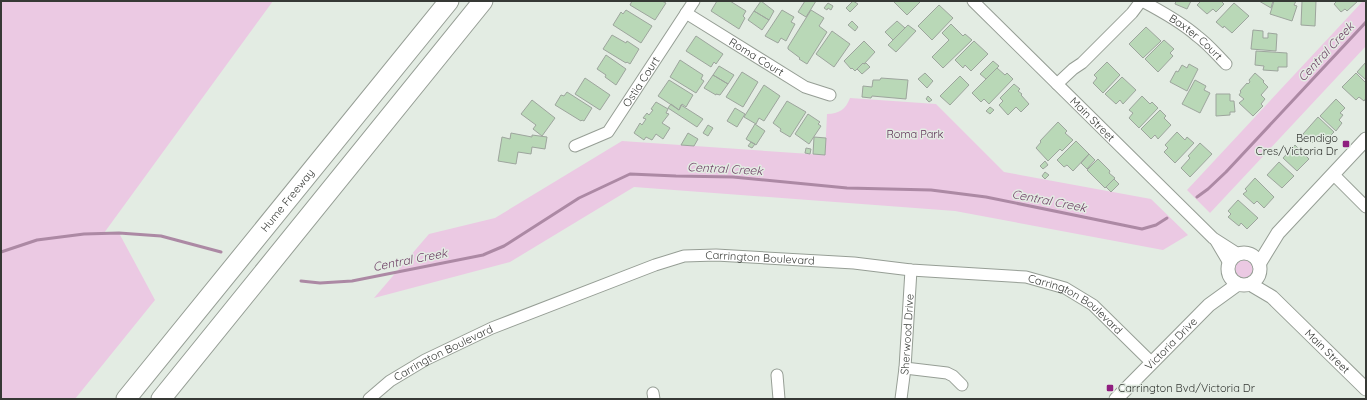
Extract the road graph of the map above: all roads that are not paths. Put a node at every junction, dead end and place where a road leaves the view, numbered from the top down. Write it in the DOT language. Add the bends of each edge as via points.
graph roads {
  1 [pos="449,1"];
  2 [pos="483,1"];
  3 [pos="694,1"];
  4 [pos="973,1"];
  5 [pos="1142,1"];
  6 [pos="686,13"];
  7 [pos="1226,64"];
  8 [pos="1060,86"];
  9 [pos="830,95"];
  10 [pos="1366,139"];
  11 [pos="575,146"];
  12 [pos="1333,174"];
  13 [pos="1366,207"];
  14 [pos="1278,233"];
  15 [pos="1236,261"];
  16 [pos="1259,268"];
  17 [pos="912,270"];
  18 [pos="1244,284"];
  19 [pos="1272,297"];
  20 [pos="1210,305"];
  21 [pos="1152,363"];
  22 [pos="905,368"];
  23 [pos="777,375"];
  24 [pos="962,385"];
  25 [pos="1366,389"];
  26 [pos="126,399"];
  27 [pos="161,399"];
  28 [pos="370,399"];
  29 [pos="779,399"];
  30 [pos="901,399"];
  31 [pos="1116,399"];
  1 -- 26 [label="highway, Hume Freeway"];
  2 -- 27 [label="highway"];
  3 -- 6 [label="street, Ostia Court"];
  4 -- 8 [label="street, Main Street"];
  5 -- 7 [label="street, Baxter Court" via="1194,33"];
  5 -- 8 [label="street" via="1082,64 1077,73"];
  6 -- 9 [label="street, Roma Court" via="805,88"];
  6 -- 11 [label="street, Ostia Court" via="608,132"];
  8 -- 15 [label="street, Main Street"];
  10 -- 12 [label="street, Victoria Drive"];
  12 -- 13 [label="street"];
  12 -- 14 [label="street, Victoria Drive"];
  14 -- 15 [label="street, Victoria Drive"];
  14 -- 16 [label="street, Victoria Drive"];
  15 -- 16 [label="street, Main Street" via="1257,260"];
  15 -- 18 [label="street, Main Street" via="1230,277"];
  15 -- 20 [label="street, Victoria Drive"];
  16 -- 18 [label="street, Victoria Drive" via="1258,277"];
  16 -- 19 [label="street, Main Street"];
  17 -- 21 [label="street, Carrington Boulevard" via="1026,277 1065,288 1094,305"];
  17 -- 22 [label="street, Sherwood Drive"];
  17 -- 28 [label="street, Carrington Boulevard" via="854,263 684,256 492,328 425,360 390,381"];
  18 -- 19 [label="street, Main Street"];
  18 -- 20 [label="street, Victoria Drive"];
  19 -- 25 [label="street, Main Street"];
  20 -- 21 [label="street, Victoria Drive"];
  21 -- 31 [label="street, Victoria Drive"];
  22 -- 24 [label="street" via="947,374"];
  22 -- 30 [label="street, Sherwood Drive"];
  23 -- 29 [label="street"];
}
